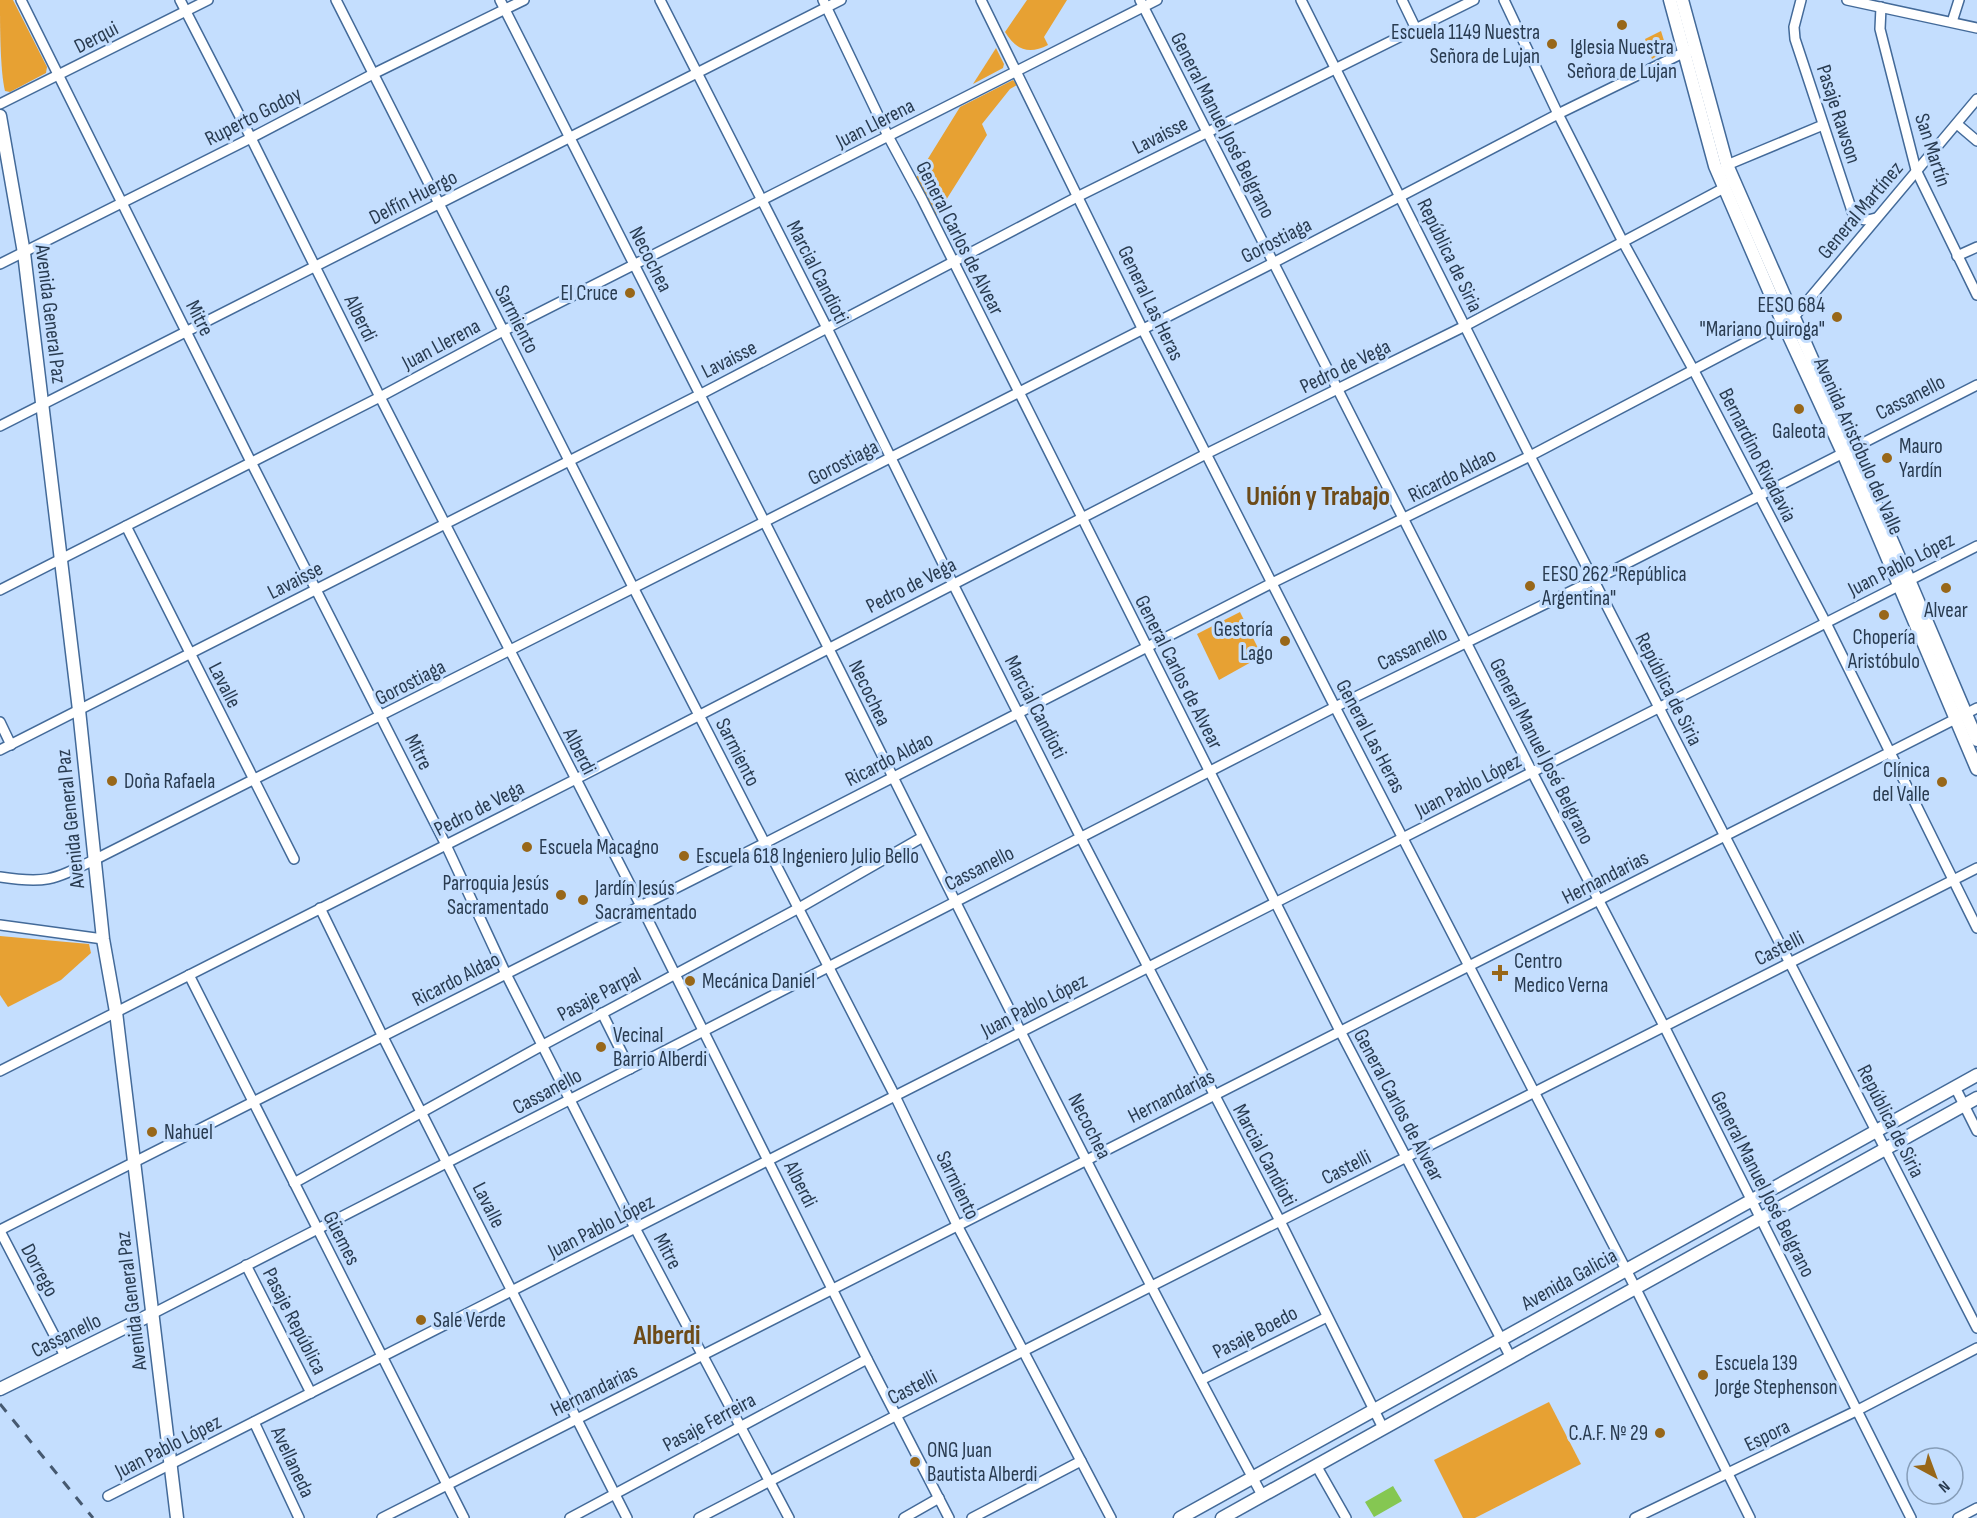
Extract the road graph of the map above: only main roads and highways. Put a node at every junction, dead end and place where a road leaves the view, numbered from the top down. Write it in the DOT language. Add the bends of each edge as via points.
graph roads {
  1 [pos="1670,0"];
  2 [pos="1682,0"];
  3 [pos="1689,50"];
  4 [pos="0,116"];
  5 [pos="1788,320"];
  6 [pos="1966,713"];
  7 [pos="1977,740"];
  8 [pos="1977,769"];
  9 [pos="1977,1075"];
  10 [pos="1977,1098"];
  11 [pos="152,1314"];
  12 [pos="0,1389"];
  13 [pos="177,1518"];
  14 [pos="1180,1518"];
  15 [pos="1222,1518"];
  1 -- 3 [label="main road, Avenida Aristóbulo del Valle"];
  2 -- 3 [label="main road, Avenida Aristóbulo del Valle"];
  3 -- 5 [label="main road, Avenida Aristóbulo del Valle" via="1727,165"];
  3 -- 5 [label="main road, Avenida Aristóbulo del Valle" via="1715,166"];
  4 -- 11 [label="main road, Avenida General Paz" via="24,253 103,939 116,1012"];
  5 -- 6 [label="main road, Avenida Aristóbulo del Valle"];
  6 -- 7 [label="main road, Avenida Aristóbulo del Valle"];
  6 -- 8 [label="main road, Avenida Aristóbulo del Valle"];
  9 -- 14 [label="main road, Avenida Galicia"];
  10 -- 15 [label="main road, Avenida Galicia"];
  11 -- 12 [label="main road, Cassanello"];
  11 -- 13 [label="main road, Avenida General Paz"];
}
